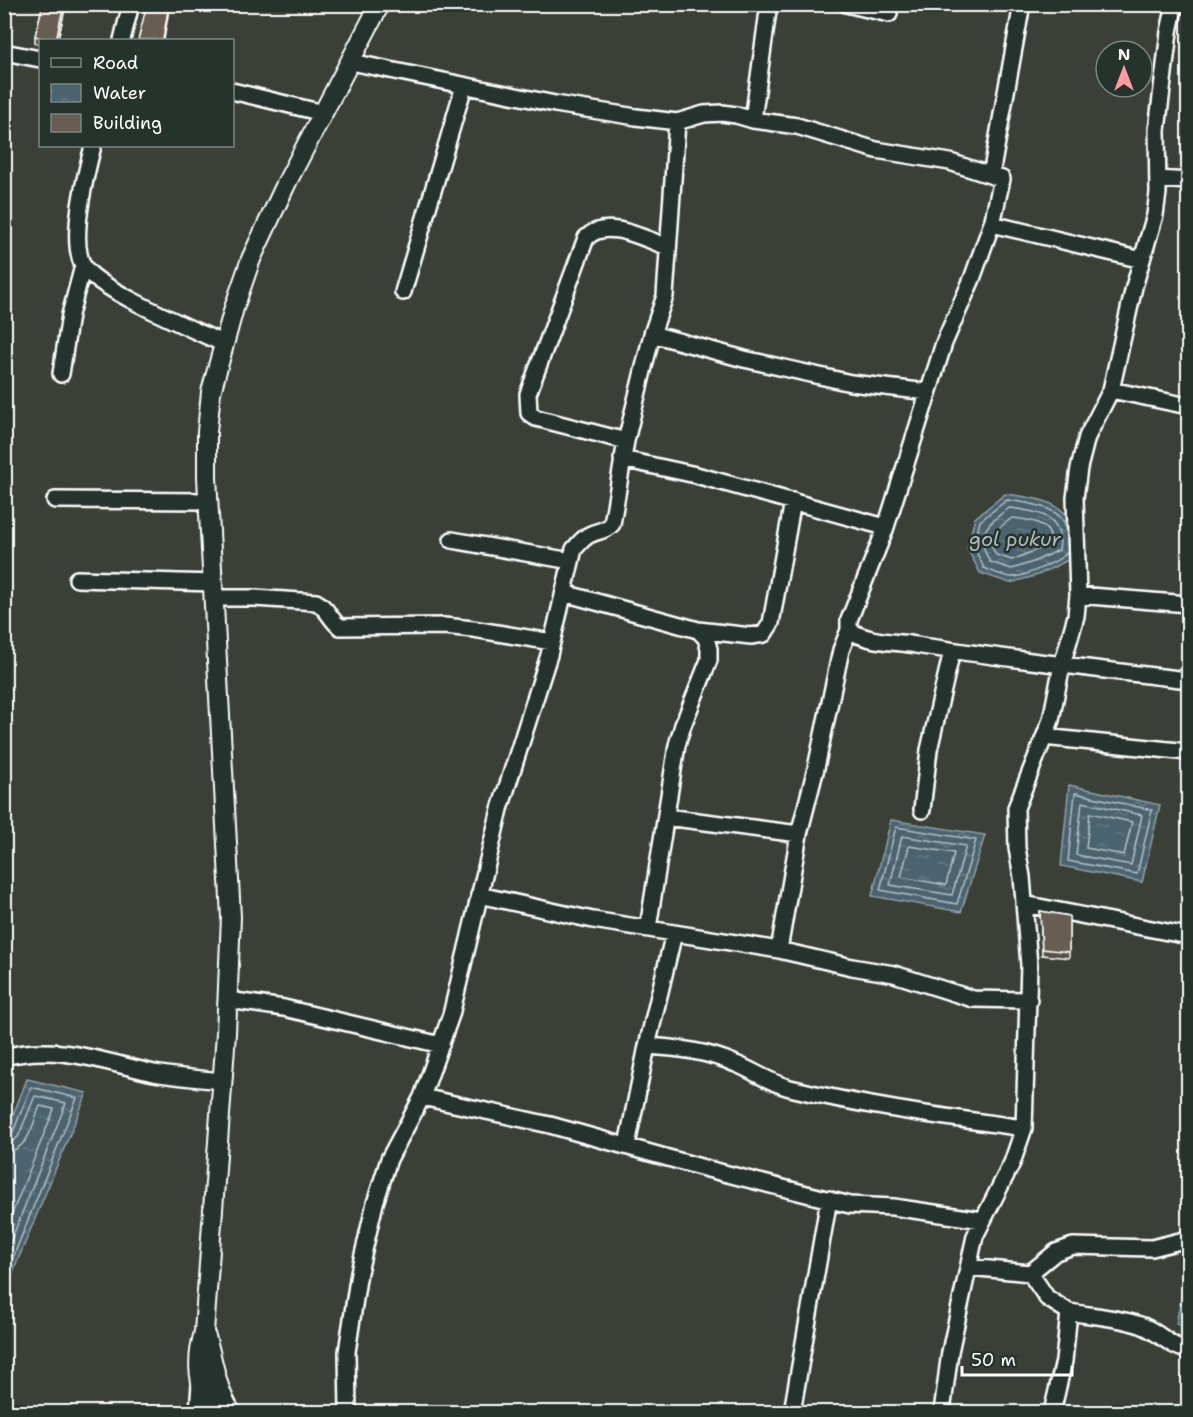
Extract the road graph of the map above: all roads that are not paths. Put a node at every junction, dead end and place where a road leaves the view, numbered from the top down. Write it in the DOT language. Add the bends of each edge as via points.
graph roads {
  1 [pos="130,4"];
  2 [pos="380,4"];
  3 [pos="769,4"];
  4 [pos="846,4"];
  5 [pos="1022,4"];
  6 [pos="1175,4"];
  7 [pos="889,14"];
  8 [pos="122,39"];
  9 [pos="4,52"];
  10 [pos="39,59"];
  11 [pos="351,62"];
  12 [pos="464,86"];
  13 [pos="234,91"];
  14 [pos="323,113"];
  15 [pos="753,120"];
  16 [pos="677,122"];
  17 [pos="93,147"];
  18 [pos="991,175"];
  19 [pos="1158,179"];
  20 [pos="1188,181"];
  21 [pos="992,223"];
  22 [pos="668,247"];
  23 [pos="1142,260"];
  24 [pos="84,266"];
  25 [pos="403,292"];
  26 [pos="652,334"];
  27 [pos="224,344"];
  28 [pos="62,374"];
  29 [pos="1111,390"];
  30 [pos="928,392"];
  31 [pos="1188,406"];
  32 [pos="626,441"];
  33 [pos="622,459"];
  34 [pos="55,500"];
  35 [pos="208,501"];
  36 [pos="793,501"];
  37 [pos="885,527"];
  38 [pos="452,540"];
  39 [pos="571,561"];
  40 [pos="77,579"];
  41 [pos="214,591"];
  42 [pos="564,592"];
  43 [pos="1078,595"];
  44 [pos="1188,604"];
  45 [pos="698,630"];
  46 [pos="849,630"];
  47 [pos="552,642"];
  48 [pos="952,651"];
  49 [pos="1062,665"];
  50 [pos="1188,680"];
  51 [pos="1044,737"];
  52 [pos="1188,752"];
  53 [pos="921,810"];
  54 [pos="666,817"];
  55 [pos="799,834"];
  56 [pos="480,895"];
  57 [pos="1024,904"];
  58 [pos="648,928"];
  59 [pos="674,933"];
  60 [pos="1188,936"];
  61 [pos="779,950"];
  62 [pos="228,1000"];
  63 [pos="1029,1000"];
  64 [pos="441,1045"];
  65 [pos="647,1046"];
  66 [pos="4,1057"];
  67 [pos="223,1081"];
  68 [pos="422,1097"];
  69 [pos="1024,1128"];
  70 [pos="627,1145"];
  71 [pos="830,1199"];
  72 [pos="982,1220"];
  73 [pos="1188,1239"];
  74 [pos="969,1267"];
  75 [pos="1030,1273"];
  76 [pos="1069,1312"];
  77 [pos="204,1332"];
  78 [pos="1188,1350"];
  79 [pos="200,1381"];
  80 [pos="198,1413"];
  81 [pos="214,1413"];
  82 [pos="231,1413"];
  83 [pos="348,1413"];
  84 [pos="792,1413"];
  85 [pos="942,1413"];
  86 [pos="1052,1413"];
  1 -- 8 [label="street"];
  2 -- 11 [label="main road"];
  3 -- 15 [label="street"];
  4 -- 7 [label="street"];
  5 -- 18 [label="street"];
  6 -- 19 [label="street" via="1156,130"];
  9 -- 10 [label="street"];
  11 -- 12 [label="street"];
  11 -- 14 [label="main road"];
  12 -- 16 [label="street"];
  12 -- 25 [label="street"];
  13 -- 14 [label="street"];
  14 -- 27 [label="main road" via="251,259"];
  15 -- 16 [label="street" via="722,113"];
  15 -- 18 [label="street" via="797,126 876,150 950,162"];
  16 -- 22 [label="street"];
  17 -- 24 [label="street" via="80,207 78,244"];
  18 -- 21 [label="street" via="1002,179"];
  19 -- 20 [label="street"];
  19 -- 23 [label="street" via="1155,215"];
  21 -- 23 [label="street"];
  21 -- 30 [label="street"];
  22 -- 26 [label="street" via="665,296"];
  22 -- 32 [label="street" via="614,229 593,231 586,238 528,394 529,413 536,418"];
  23 -- 29 [label="street"];
  24 -- 27 [label="street" via="109,287"];
  24 -- 28 [label="street" via="70,315"];
  26 -- 30 [label="street" via="851,383"];
  26 -- 32 [label="street"];
  27 -- 35 [label="main road" via="207,432"];
  29 -- 31 [label="street"];
  29 -- 43 [label="street" via="1087,437 1079,468"];
  30 -- 37 [label="street"];
  32 -- 33 [label="street"];
  33 -- 36 [label="street" via="696,474"];
  33 -- 39 [label="street" via="612,524 581,540"];
  34 -- 35 [label="street"];
  35 -- 41 [label="main road"];
  36 -- 37 [label="street"];
  36 -- 45 [label="street" via="771,623 765,634"];
  37 -- 46 [label="street" via="849,620"];
  38 -- 39 [label="street"];
  39 -- 42 [label="street"];
  40 -- 41 [label="street"];
  41 -- 47 [label="street" via="316,602 340,627 444,626"];
  41 -- 62 [label="main road" via="231,917"];
  42 -- 45 [label="street"];
  42 -- 47 [label="street"];
  43 -- 44 [label="street"];
  43 -- 49 [label="street"];
  45 -- 54 [label="street" via="706,638 709,660 683,725"];
  46 -- 48 [label="street" via="878,640"];
  46 -- 55 [label="street" via="841,650"];
  47 -- 56 [label="street" via="511,771"];
  48 -- 49 [label="street"];
  48 -- 53 [label="street" via="928,750"];
  49 -- 50 [label="street"];
  49 -- 51 [label="street" via="1056,702"];
  51 -- 52 [label="street"];
  51 -- 57 [label="street" via="1016,808"];
  54 -- 55 [label="street"];
  54 -- 58 [label="street"];
  55 -- 61 [label="street"];
  56 -- 58 [label="street"];
  56 -- 64 [label="street"];
  57 -- 60 [label="street"];
  57 -- 63 [label="street"];
  58 -- 59 [label="street"];
  59 -- 61 [label="street"];
  59 -- 65 [label="street"];
  61 -- 63 [label="street" via="907,977 973,999"];
  62 -- 64 [label="street" via="284,1008"];
  62 -- 67 [label="main road"];
  63 -- 69 [label="street"];
  64 -- 68 [label="street"];
  65 -- 69 [label="street" via="715,1056 771,1083 829,1098"];
  65 -- 70 [label="street"];
  66 -- 67 [label="street" via="68,1053 175,1076"];
  67 -- 77 [label="main road"];
  68 -- 70 [label="street"];
  68 -- 83 [label="street" via="389,1159 375,1203 347,1352"];
  69 -- 72 [label="street" via="1012,1163"];
  70 -- 71 [label="street"];
  71 -- 72 [label="street" via="850,1205"];
  71 -- 84 [label="street"];
  72 -- 74 [label="street"];
  73 -- 75 [label="street" via="1152,1248 1064,1248"];
  74 -- 75 [label="street"];
  74 -- 85 [label="street" via="950,1352"];
  75 -- 76 [label="street" via="1047,1298"];
  76 -- 78 [label="street" via="1140,1324 1173,1346"];
  76 -- 86 [label="street" via="1064,1361"];
  77 -- 79 [label="main road" via="198,1350"];
  77 -- 82 [label="main road" via="222,1398"];
  79 -- 80 [label="street"];
  79 -- 81 [label="main road"];
}
